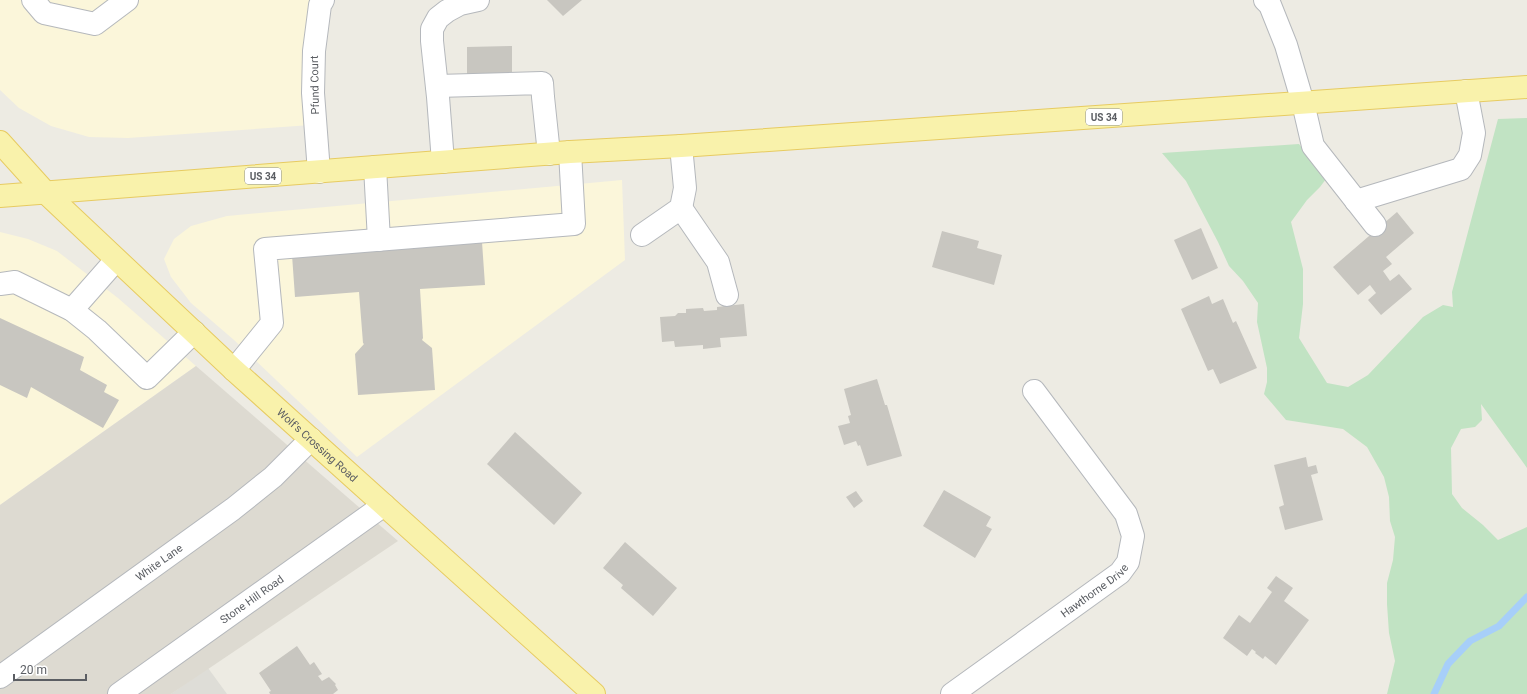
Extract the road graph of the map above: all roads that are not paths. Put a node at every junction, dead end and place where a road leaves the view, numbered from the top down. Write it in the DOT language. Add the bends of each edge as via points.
graph roads {
  1 [pos="33,0"];
  2 [pos="127,0"];
  3 [pos="323,0"];
  4 [pos="478,0"];
  5 [pos="1272,2"];
  6 [pos="437,86"];
  7 [pos="1527,87"];
  8 [pos="1466,91"];
  9 [pos="1303,103"];
  10 [pos="0,142"];
  11 [pos="680,146"];
  12 [pos="559,153"];
  13 [pos="443,162"];
  14 [pos="374,167"];
  15 [pos="319,172"];
  16 [pos="45,192"];
  17 [pos="0,196"];
  18 [pos="1356,201"];
  19 [pos="681,208"];
  20 [pos="1375,225"];
  21 [pos="642,235"];
  22 [pos="380,240"];
  23 [pos="116,260"];
  24 [pos="0,284"];
  25 [pos="727,295"];
  26 [pos="72,310"];
  27 [pos="194,332"];
  28 [pos="234,370"];
  29 [pos="1034,391"];
  30 [pos="311,439"];
  31 [pos="384,505"];
  32 [pos="0,677"];
  33 [pos="119,694"];
  34 [pos="594,694"];
  35 [pos="952,694"];
  1 -- 2 [label="street" via="44,13 95,24"];
  3 -- 15 [label="street, Pfund Court" via="320,5 314,58 313,92"];
  4 -- 6 [label="street" via="460,4 447,11 438,18 432,29"];
  5 -- 9 [label="street"];
  6 -- 12 [label="street" via="542,83 543,97"];
  6 -- 13 [label="street"];
  7 -- 8 [label="main road, US 34"];
  8 -- 9 [label="main road, US 34"];
  8 -- 18 [label="street" via="1474,133 1470,155 1461,169"];
  9 -- 11 [label="main road, US 34"];
  9 -- 18 [label="street" via="1313,146"];
  10 -- 16 [label="main road, Wolf's Crossing Road"];
  11 -- 12 [label="main road, US 34"];
  11 -- 19 [label="street" via="685,188"];
  12 -- 13 [label="main road, US 34"];
  12 -- 22 [label="street" via="574,224"];
  13 -- 14 [label="main road, US 34"];
  14 -- 15 [label="main road, US 34"];
  14 -- 22 [label="street"];
  15 -- 16 [label="main road, US 34"];
  16 -- 17 [label="main road"];
  16 -- 23 [label="main road, Wolf's Crossing Road"];
  18 -- 20 [label="street"];
  19 -- 21 [label="street"];
  19 -- 25 [label="street" via="718,262"];
  22 -- 28 [label="street" via="265,249 272,323"];
  23 -- 26 [label="street"];
  23 -- 27 [label="main road, Wolf's Crossing Road"];
  24 -- 26 [label="street" via="15,282"];
  26 -- 27 [label="street" via="147,378"];
  27 -- 28 [label="main road, Wolf's Crossing Road"];
  28 -- 30 [label="main road, Wolf's Crossing Road"];
  29 -- 35 [label="street, Hawthorne Drive" via="1126,514 1133,536 1128,562 1120,573"];
  30 -- 31 [label="main road, Wolf's Crossing Road"];
  30 -- 32 [label="street, White Lane" via="273,477 233,508"];
  31 -- 33 [label="street, Stone Hill Road"];
  31 -- 34 [label="main road, Wolf's Crossing Road"];
}
